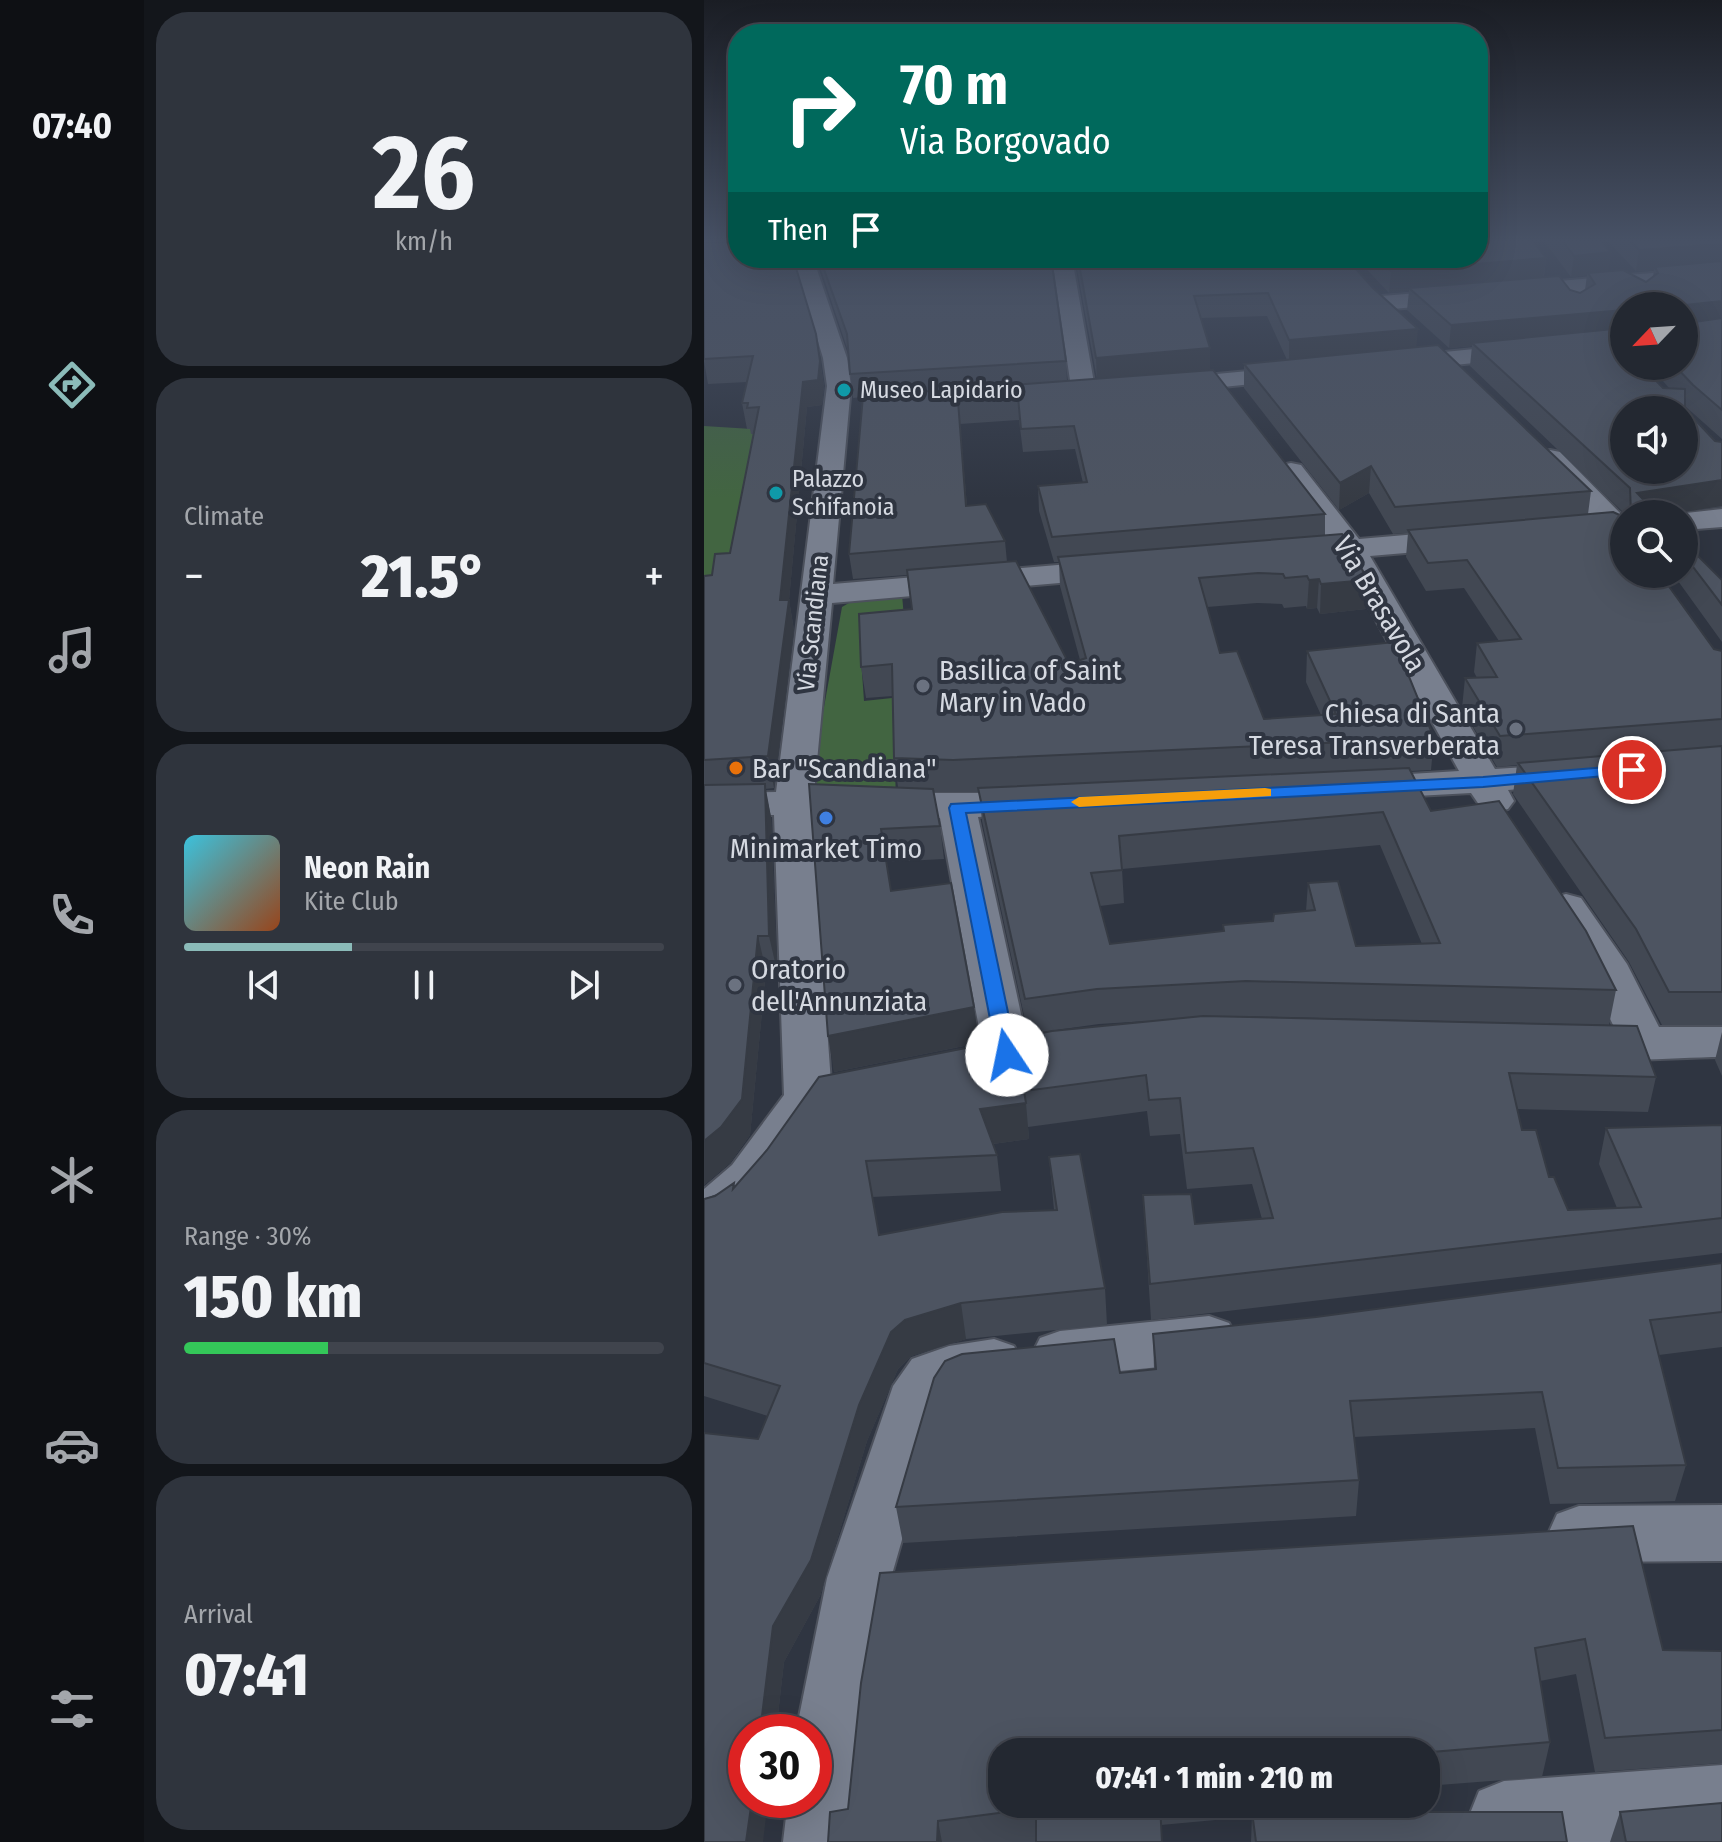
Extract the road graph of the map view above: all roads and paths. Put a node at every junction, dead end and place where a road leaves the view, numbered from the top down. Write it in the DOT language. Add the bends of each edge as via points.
graph roads {
  1 [pos="824,327"];
  2 [pos="1073,327"];
  3 [pos="1422,339"];
  4 [pos="1610,347"];
  5 [pos="1446,359"];
  6 [pos="1375,366"];
  7 [pos="1319,371"];
  8 [pos="1221,381"];
  9 [pos="1469,381"];
  10 [pos="1139,388"];
  11 [pos="1112,391"];
  12 [pos="1084,394"];
  13 [pos="1053,396"];
  14 [pos="1239,405"];
  15 [pos="867,408"];
  16 [pos="836,410"];
  17 [pos="1537,445"];
  18 [pos="1277,453"];
  19 [pos="1610,517"];
  20 [pos="1722,518"];
  21 [pos="1698,520"];
  22 [pos="1587,529"];
  23 [pos="1610,529"];
  24 [pos="1493,537"];
  25 [pos="1351,549"];
  26 [pos="1272,555"];
  27 [pos="1146,566"];
  28 [pos="816,595"];
  29 [pos="1610,772"];
  30 [pos="1483,782"];
  31 [pos="1325,790"];
  32 [pos="794,802"];
  33 [pos="1073,802"];
  34 [pos="704,804"];
  35 [pos="957,808"];
  36 [pos="1515,832"];
  37 [pos="1548,880"];
  38 [pos="1553,1041"];
  39 [pos="1722,1042"];
  40 [pos="1645,1044"];
  41 [pos="1054,1047"];
  42 [pos="1007,1055"];
  43 [pos="961,1064"];
  44 [pos="704,1218"];
  45 [pos="1254,1335"];
  46 [pos="1722,1533"];
  47 [pos="1527,1537"];
  48 [pos="923,1574"];
  49 [pos="859,1578"];
  50 [pos="1722,1800"];
  51 [pos="1440,1823"];
  52 [pos="819,1842"];
  1 -- 16 [label="street, Via Scandiana" via="837,368"];
  2 -- 12 [label="street"];
  3 -- 5 [label="street"];
  4 -- 5 [label="street"];
  5 -- 6 [label="street"];
  5 -- 9 [label="street"];
  7 -- 8 [label="street"];
  8 -- 10 [label="street"];
  8 -- 14 [label="street"];
  11 -- 12 [label="street"];
  12 -- 13 [label="street"];
  15 -- 16 [label="street"];
  16 -- 28 [label="street, Via Scandiana"];
  17 -- 19 [label="street"];
  18 -- 25 [label="street, Via Brasavola"];
  20 -- 21 [label="street"];
  22 -- 23 [label="street"];
  24 -- 25 [label="street"];
  25 -- 26 [label="street"];
  25 -- 30 [label="street, Via Brasavola"];
  27 -- 28 [label="street"];
  28 -- 32 [label="street, Via Scandiana"];
  29 -- 30 [label="street"];
  30 -- 31 [label="street"];
  30 -- 36 [label="street, Via Brasavola"];
  32 -- 34 [label="street"];
  32 -- 35 [label="street"];
  32 -- 44 [label="street, Via Scandiana" via="831,1092 750,1178"];
  33 -- 35 [label="street"];
  35 -- 42 [label="street"];
  37 -- 40 [label="street" via="1605,964"];
  38 -- 40 [label="street"];
  39 -- 40 [label="street"];
  41 -- 42 [label="street"];
  42 -- 43 [label="street"];
  45 -- 49 [label="street" via="967,1365 932,1376 908,1416"];
  46 -- 47 [label="street" via="1623,1531"];
  48 -- 49 [label="street"];
  49 -- 52 [label="street" via="833,1717"];
  50 -- 51 [label="street"];
}
